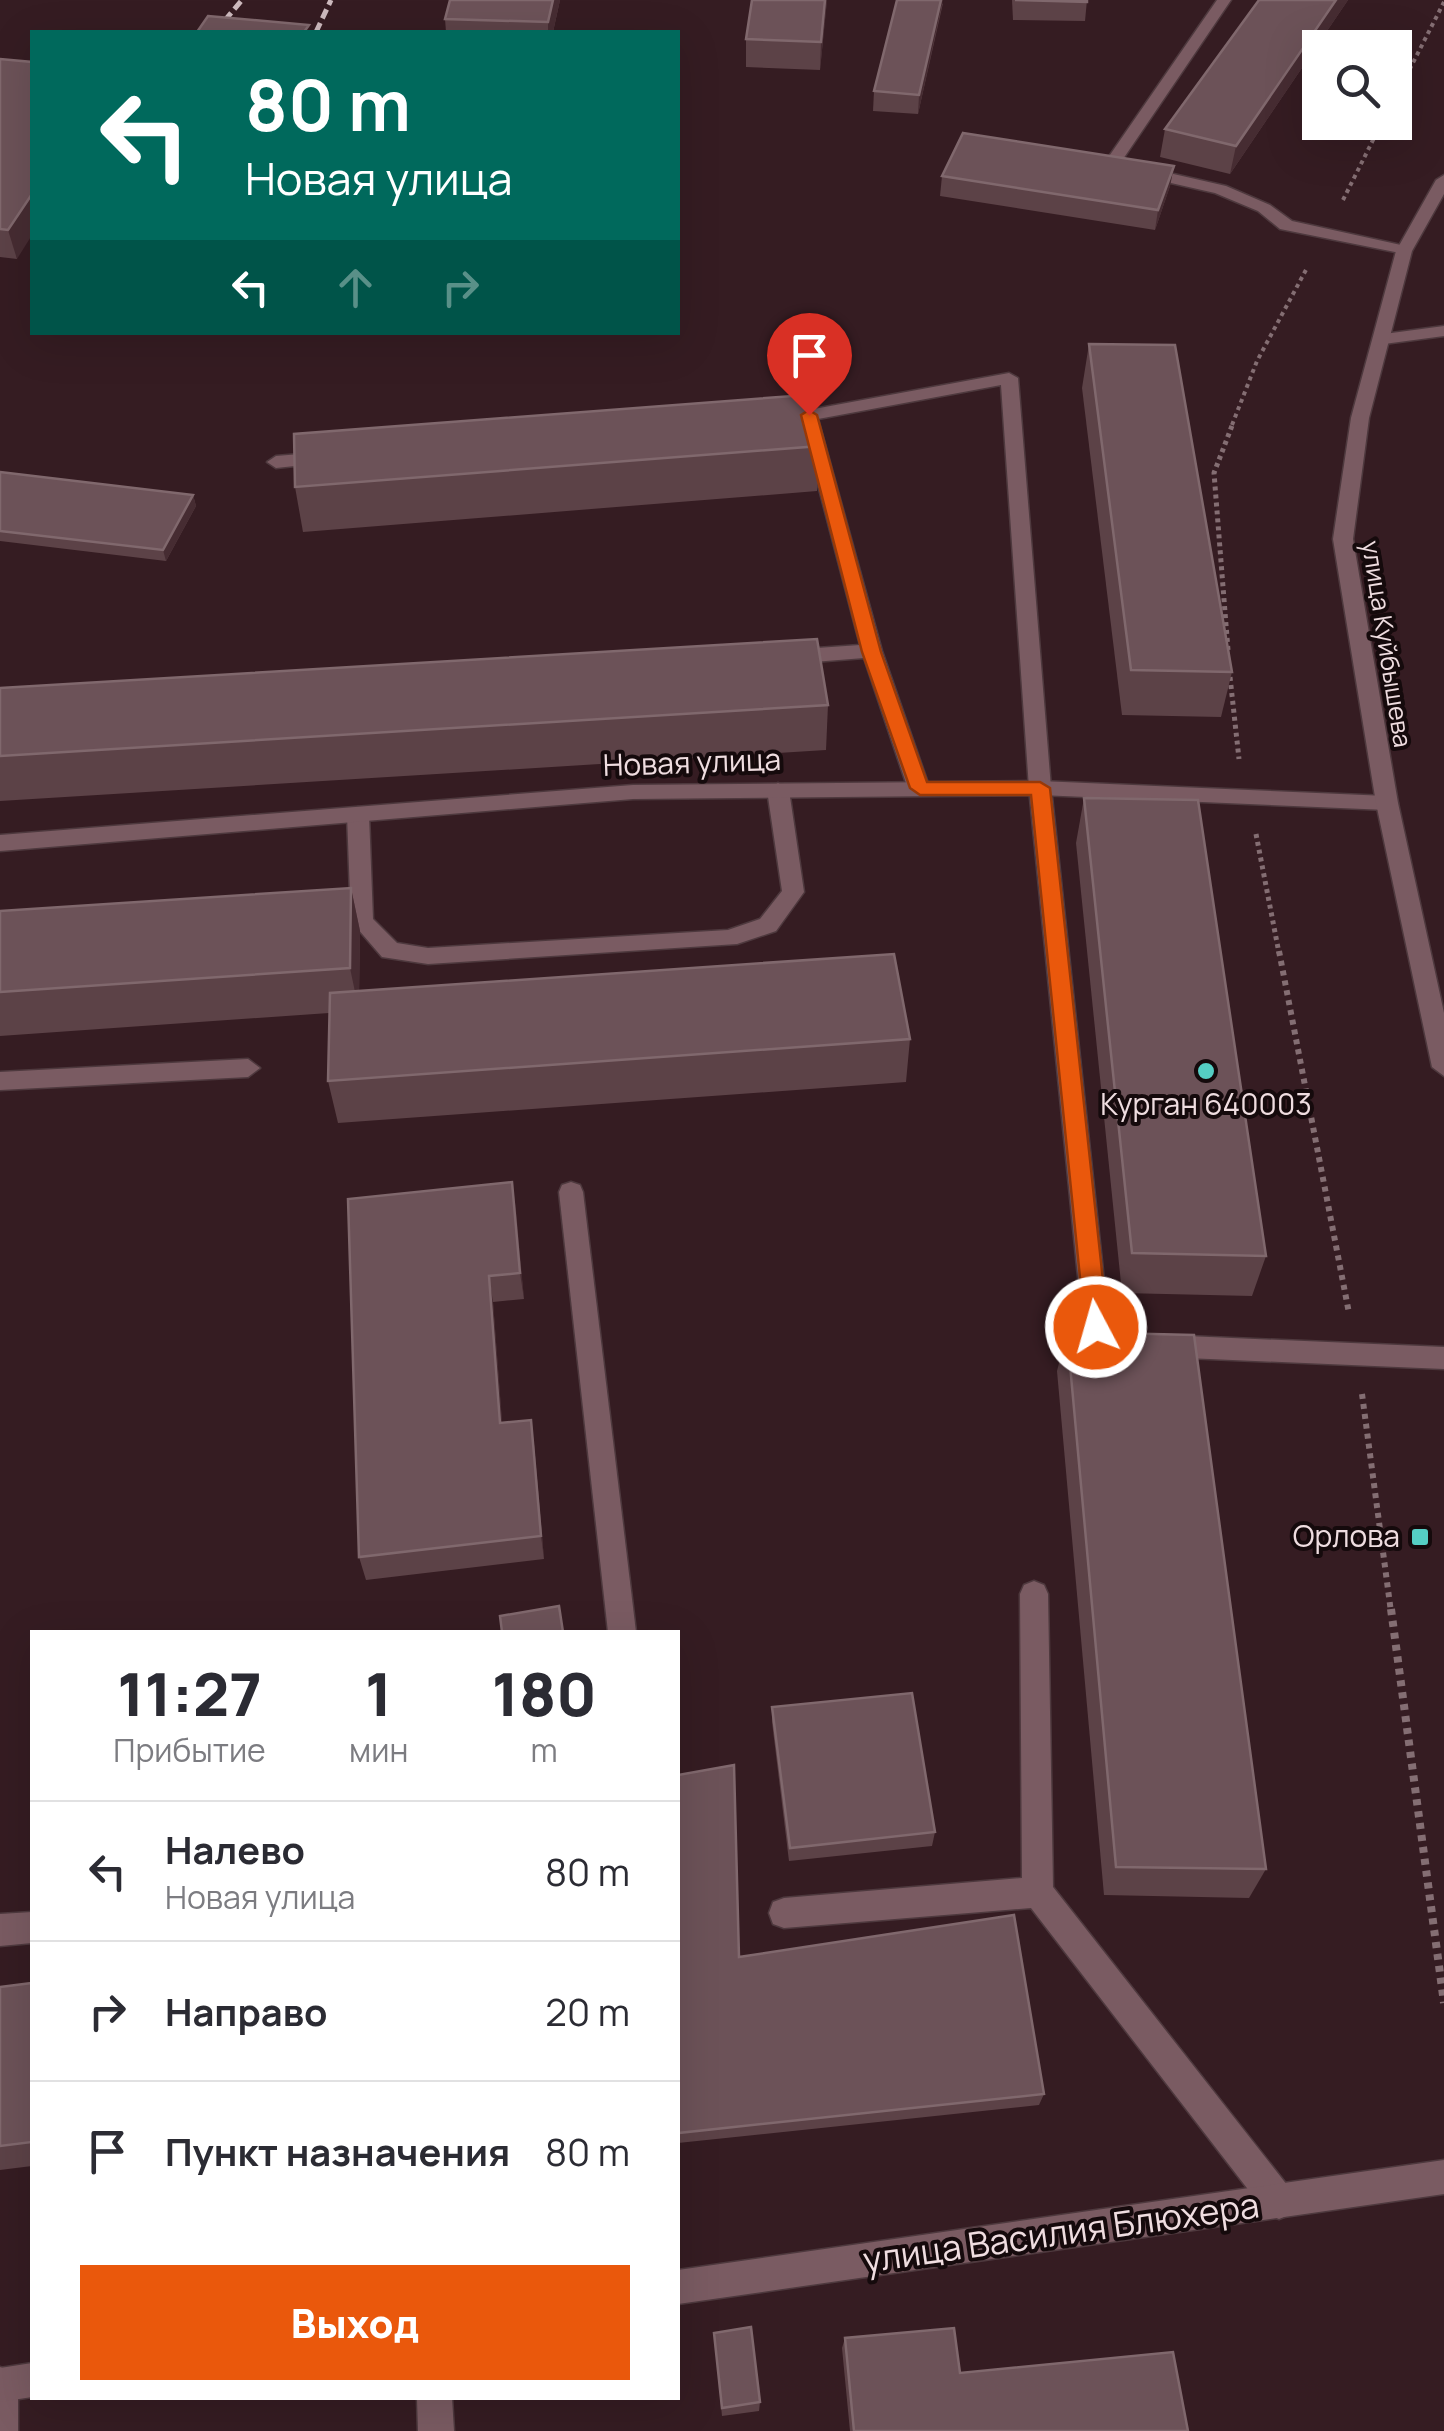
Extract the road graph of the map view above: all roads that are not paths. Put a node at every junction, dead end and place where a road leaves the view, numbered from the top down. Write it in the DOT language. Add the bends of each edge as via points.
graph roads {
  1 [pos="1224,0"];
  2 [pos="1444,180"];
  3 [pos="1404,251"];
  4 [pos="1444,331"];
  5 [pos="1384,339"];
  6 [pos="354,455"];
  7 [pos="276,462"];
  8 [pos="872,652"];
  9 [pos="772,658"];
  10 [pos="920,788"];
  11 [pos="1040,788"];
  12 [pos="778,790"];
  13 [pos="1387,803"];
  14 [pos="358,815"];
  15 [pos="0,843"];
  16 [pos="1444,1067"];
  17 [pos="248,1068"];
  18 [pos="0,1081"];
  19 [pos="572,1192"];
  20 [pos="1096,1327"];
  21 [pos="1132,1344"];
  22 [pos="1444,1358"];
  23 [pos="1034,1594"];
  24 [pos="622,1630"];
  25 [pos="1038,1892"];
  26 [pos="784,1913"];
  27 [pos="30,1928"];
  28 [pos="0,1930"];
  29 [pos="1444,2177"];
  30 [pos="1279,2202"];
  31 [pos="680,2287"];
  32 [pos="11,2383"];
  33 [pos="436,2400"];
  34 [pos="0,2431"];
  35 [pos="436,2431"];
  1 -- 3 [label="street" via="1111,165 1220,189 1286,225"];
  2 -- 3 [label="street, улица Куйбышева"];
  3 -- 5 [label="street, улица Куйбышева"];
  4 -- 5 [label="street"];
  5 -- 13 [label="street, улица Куйбышева" via="1360,418 1343,539"];
  6 -- 7 [label="street"];
  8 -- 9 [label="street"];
  8 -- 10 [label="street"];
  8 -- 11 [label="street" via="799,416 1009,378"];
  10 -- 11 [label="street, Новая улица"];
  10 -- 12 [label="street, Новая улица"];
  11 -- 13 [label="street, Новая улица"];
  11 -- 20 [label="street"];
  12 -- 14 [label="street, Новая улица" via="633,792"];
  12 -- 14 [label="street" via="792,892 768,925 729,938 428,956 390,951 362,921"];
  13 -- 16 [label="street, улица Куйбышева"];
  14 -- 15 [label="street, Новая улица"];
  17 -- 18 [label="street"];
  19 -- 24 [label="street"];
  21 -- 22 [label="street"];
  23 -- 25 [label="street"];
  25 -- 26 [label="street"];
  25 -- 30 [label="street"];
  27 -- 28 [label="street"];
  29 -- 30 [label="street, улица Василия Блюхера"];
  30 -- 31 [label="street, улица Василия Блюхера"];
  32 -- 34 [label="street"];
  33 -- 35 [label="street"];
}
